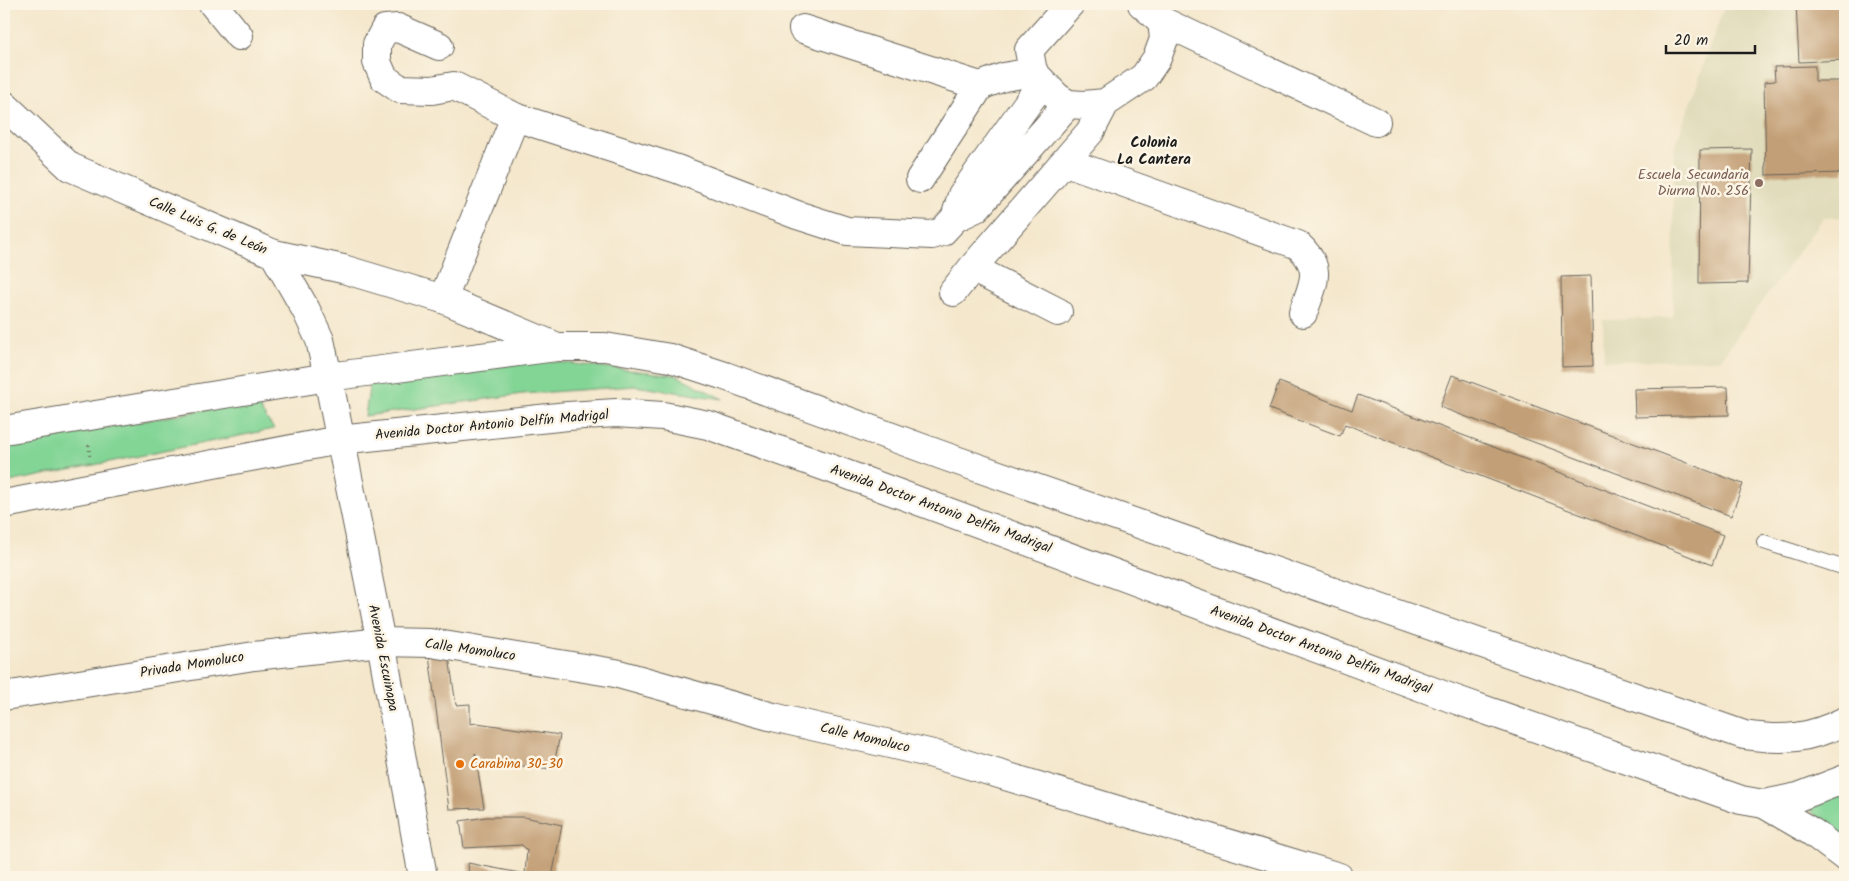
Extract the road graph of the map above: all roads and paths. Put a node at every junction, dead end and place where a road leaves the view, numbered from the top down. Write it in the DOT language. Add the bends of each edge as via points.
graph roads {
  1 [pos="214,4"];
  2 [pos="1070,4"];
  3 [pos="1142,4"];
  4 [pos="1162,21"];
  5 [pos="803,29"];
  6 [pos="239,36"];
  7 [pos="1200,41"];
  8 [pos="439,46"];
  9 [pos="1157,58"];
  10 [pos="1035,68"];
  11 [pos="992,81"];
  12 [pos="1086,104"];
  13 [pos="4,105"];
  14 [pos="515,117"];
  15 [pos="1376,122"];
  16 [pos="1066,162"];
  17 [pos="920,179"];
  18 [pos="955,218"];
  19 [pos="274,254"];
  20 [pos="972,268"];
  21 [pos="953,292"];
  22 [pos="443,299"];
  23 [pos="1058,312"];
  24 [pos="1303,312"];
  25 [pos="556,347"];
  26 [pos="328,378"];
  27 [pos="84,415"];
  28 [pos="4,430"];
  29 [pos="339,440"];
  30 [pos="94,486"];
  31 [pos="4,504"];
  32 [pos="1764,542"];
  33 [pos="1845,568"];
  34 [pos="381,642"];
  35 [pos="4,696"];
  36 [pos="1845,721"];
  37 [pos="1845,779"];
  38 [pos="1764,804"];
  39 [pos="1845,857"];
  40 [pos="423,877"];
  41 [pos="1339,877"];
  1 -- 6 [label="street"];
  2 -- 10 [label="street"];
  3 -- 4 [label="street"];
  4 -- 7 [label="street"];
  4 -- 9 [label="street" via="1164,39"];
  5 -- 11 [label="street"];
  7 -- 9 [label="street"];
  7 -- 15 [label="street"];
  8 -- 14 [label="street" via="398,28 385,29 377,44 377,62 384,78 400,89 432,90 454,86"];
  9 -- 12 [label="street" via="1144,77"];
  10 -- 11 [label="street"];
  10 -- 12 [label="street"];
  10 -- 18 [label="street" via="962,195"];
  11 -- 17 [label="street"];
  12 -- 16 [label="street" via="1090,132"];
  12 -- 18 [label="street" via="976,208"];
  13 -- 19 [label="street, Calle Luis G. de León" via="70,167"];
  14 -- 18 [label="street" via="678,168 797,215 847,230 932,236 942,232"];
  14 -- 22 [label="street"];
  16 -- 20 [label="street"];
  16 -- 24 [label="street" via="1298,245 1311,257 1315,276"];
  19 -- 22 [label="street" via="343,269"];
  19 -- 26 [label="street, Calle Luis G. de León" via="320,340"];
  20 -- 21 [label="street"];
  20 -- 23 [label="street"];
  22 -- 25 [label="street"];
  25 -- 26 [label="street"];
  25 -- 36 [label="street" via="605,347 670,358 716,373 954,460 1744,735 1774,740 1806,737"];
  26 -- 27 [label="street"];
  26 -- 29 [label="street, Calle Luis G. de León"];
  27 -- 28 [label="street"];
  27 -- 30 [label="path"];
  29 -- 30 [label="street, Avenida Doctor Antonio Delfín Madrigal"];
  29 -- 34 [label="street, Avenida Escuinapa"];
  29 -- 38 [label="street, Avenida Doctor Antonio Delfín Madrigal" via="616,413 662,416 708,425 1451,698 1741,800"];
  30 -- 31 [label="street, Avenida Doctor Antonio Delfín Madrigal"];
  32 -- 33 [label="lane"];
  34 -- 35 [label="street, Privada Momoluco" via="254,656"];
  34 -- 40 [label="street, Avenida Escuinapa"];
  34 -- 41 [label="street, Calle Momoluco" via="431,643 615,673 773,717 933,754"];
  37 -- 38 [label="street, Avenida Doctor Antonio Delfín Madrigal" via="1798,797"];
  38 -- 39 [label="street" via="1812,832"];
}
